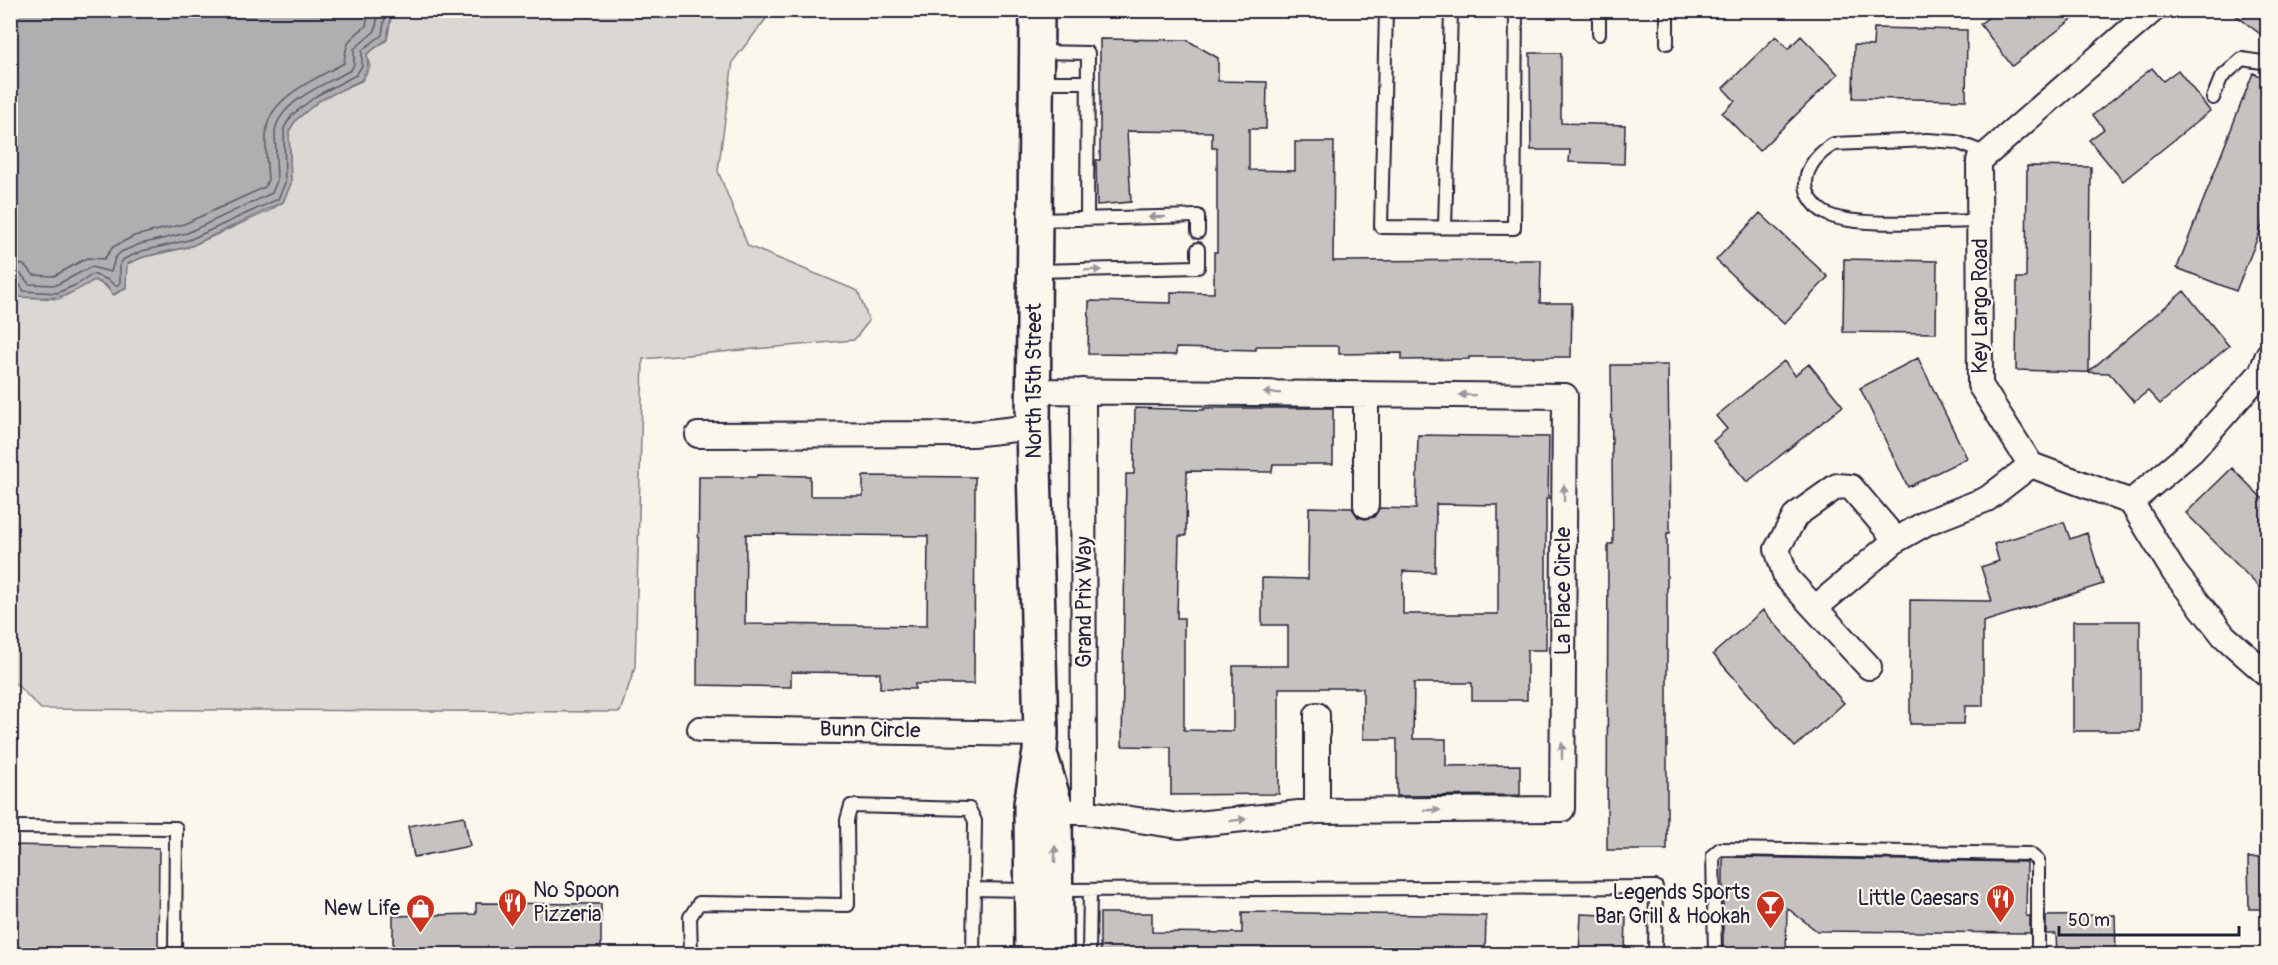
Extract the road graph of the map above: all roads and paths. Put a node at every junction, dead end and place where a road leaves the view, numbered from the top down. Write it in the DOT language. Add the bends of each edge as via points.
graph roads {
  1 [pos="1037,10"];
  2 [pos="1386,10"];
  3 [pos="1451,10"];
  4 [pos="1516,10"];
  5 [pos="1599,10"];
  6 [pos="1668,10"];
  7 [pos="2153,10"];
  8 [pos="1599,34"];
  9 [pos="1667,43"];
  10 [pos="2268,63"];
  11 [pos="1037,67"];
  12 [pos="1088,82"];
  13 [pos="2213,98"];
  14 [pos="1988,154"];
  15 [pos="1087,218"];
  16 [pos="1035,220"];
  17 [pos="1979,221"];
  18 [pos="1445,227"];
  19 [pos="1198,232"];
  20 [pos="1198,249"];
  21 [pos="1035,271"];
  22 [pos="2268,355"];
  23 [pos="1033,391"];
  24 [pos="1083,391"];
  25 [pos="1366,394"];
  26 [pos="1033,427"];
  27 [pos="698,435"];
  28 [pos="2031,465"];
  29 [pos="2131,502"];
  30 [pos="1366,505"];
  31 [pos="1896,540"];
  32 [pos="1815,608"];
  33 [pos="1869,667"];
  34 [pos="2268,675"];
  35 [pos="1317,715"];
  36 [pos="700,729"];
  37 [pos="1040,743"];
  38 [pos="1317,811"];
  39 [pos="1069,812"];
  40 [pos="10,827"];
  41 [pos="974,888"];
  42 [pos="1043,890"];
  43 [pos="1090,890"];
  44 [pos="175,954"];
  45 [pos="691,954"];
  46 [pos="973,954"];
  47 [pos="1032,954"];
  48 [pos="1056,954"];
  49 [pos="1089,954"];
  50 [pos="1656,954"];
  51 [pos="1716,954"];
  52 [pos="2038,954"];
  1 -- 11 [label="street, North 15th Street"];
  2 -- 18 [label="lane" via="1381,227"];
  3 -- 18 [label="lane"];
  4 -- 18 [label="lane" via="1514,228"];
  5 -- 8 [label="lane"];
  6 -- 9 [label="lane"];
  7 -- 14 [label="street, Key Largo Road"];
  10 -- 13 [label="lane" via="2242,59 2221,78"];
  11 -- 12 [label="lane"];
  11 -- 12 [label="lane" via="1088,53"];
  11 -- 16 [label="street, North 15th Street"];
  12 -- 15 [label="lane"];
  14 -- 17 [label="street, Key Largo Road" via="1979,161"];
  14 -- 17 [label="lane" via="1956,142 1834,144 1821,152 1806,178 1806,190 1812,201 1828,215 1883,222"];
  15 -- 16 [label="lane"];
  19 -- 15 [label="lane, one-way" via="1198,216"];
  16 -- 21 [label="street, North 15th Street"];
  17 -- 28 [label="street, Key Largo Road" via="1980,385"];
  21 -- 20 [label="lane, one-way" via="1198,267"];
  21 -- 23 [label="street, North 15th Street"];
  22 -- 29 [label="street" via="2261,373 2192,451"];
  23 -- 24 [label="street, La Place Circle"];
  23 -- 26 [label="street, North 15th Street"];
  25 -- 24 [label="street, La Place Circle, one-way"];
  24 -- 39 [label="street, Grand Prix Way"];
  25 -- 30 [label="street"];
  38 -- 25 [label="street, La Place Circle, one-way" via="1562,809 1565,396"];
  26 -- 27 [label="street" via="972,434"];
  26 -- 37 [label="street, North 15th Street"];
  28 -- 29 [label="street"];
  28 -- 31 [label="street" via="1987,499 1928,522"];
  29 -- 34 [label="street" via="2174,572 2224,636"];
  31 -- 32 [label="street"];
  31 -- 32 [label="street" via="1851,488 1837,486 1796,514 1777,549 1786,577"];
  32 -- 33 [label="street"];
  35 -- 38 [label="street"];
  36 -- 37 [label="street, Bunn Circle"];
  37 -- 39 [label="street, North 15th Street" via="1055,805"];
  37 -- 42 [label="street, North 15th Street" via="1031,804"];
  39 -- 38 [label="street, La Place Circle, one-way" via="1179,826"];
  42 -- 39 [label="street, North 15th Street, one-way"];
  40 -- 44 [label="lane" via="176,828"];
  41 -- 42 [label="lane"];
  41 -- 45 [label="lane" via="975,820 969,809 851,806 847,820 848,905 699,903 690,917"];
  41 -- 46 [label="lane"];
  42 -- 43 [label="lane"];
  42 -- 47 [label="street, North 15th Street"];
  42 -- 48 [label="street, North 15th Street"];
  43 -- 49 [label="lane"];
  43 -- 50 [label="lane" via="1656,887"];
  51 -- 52 [label="lane" via="1713,855 1720,849 2030,854 2038,861"];
}
